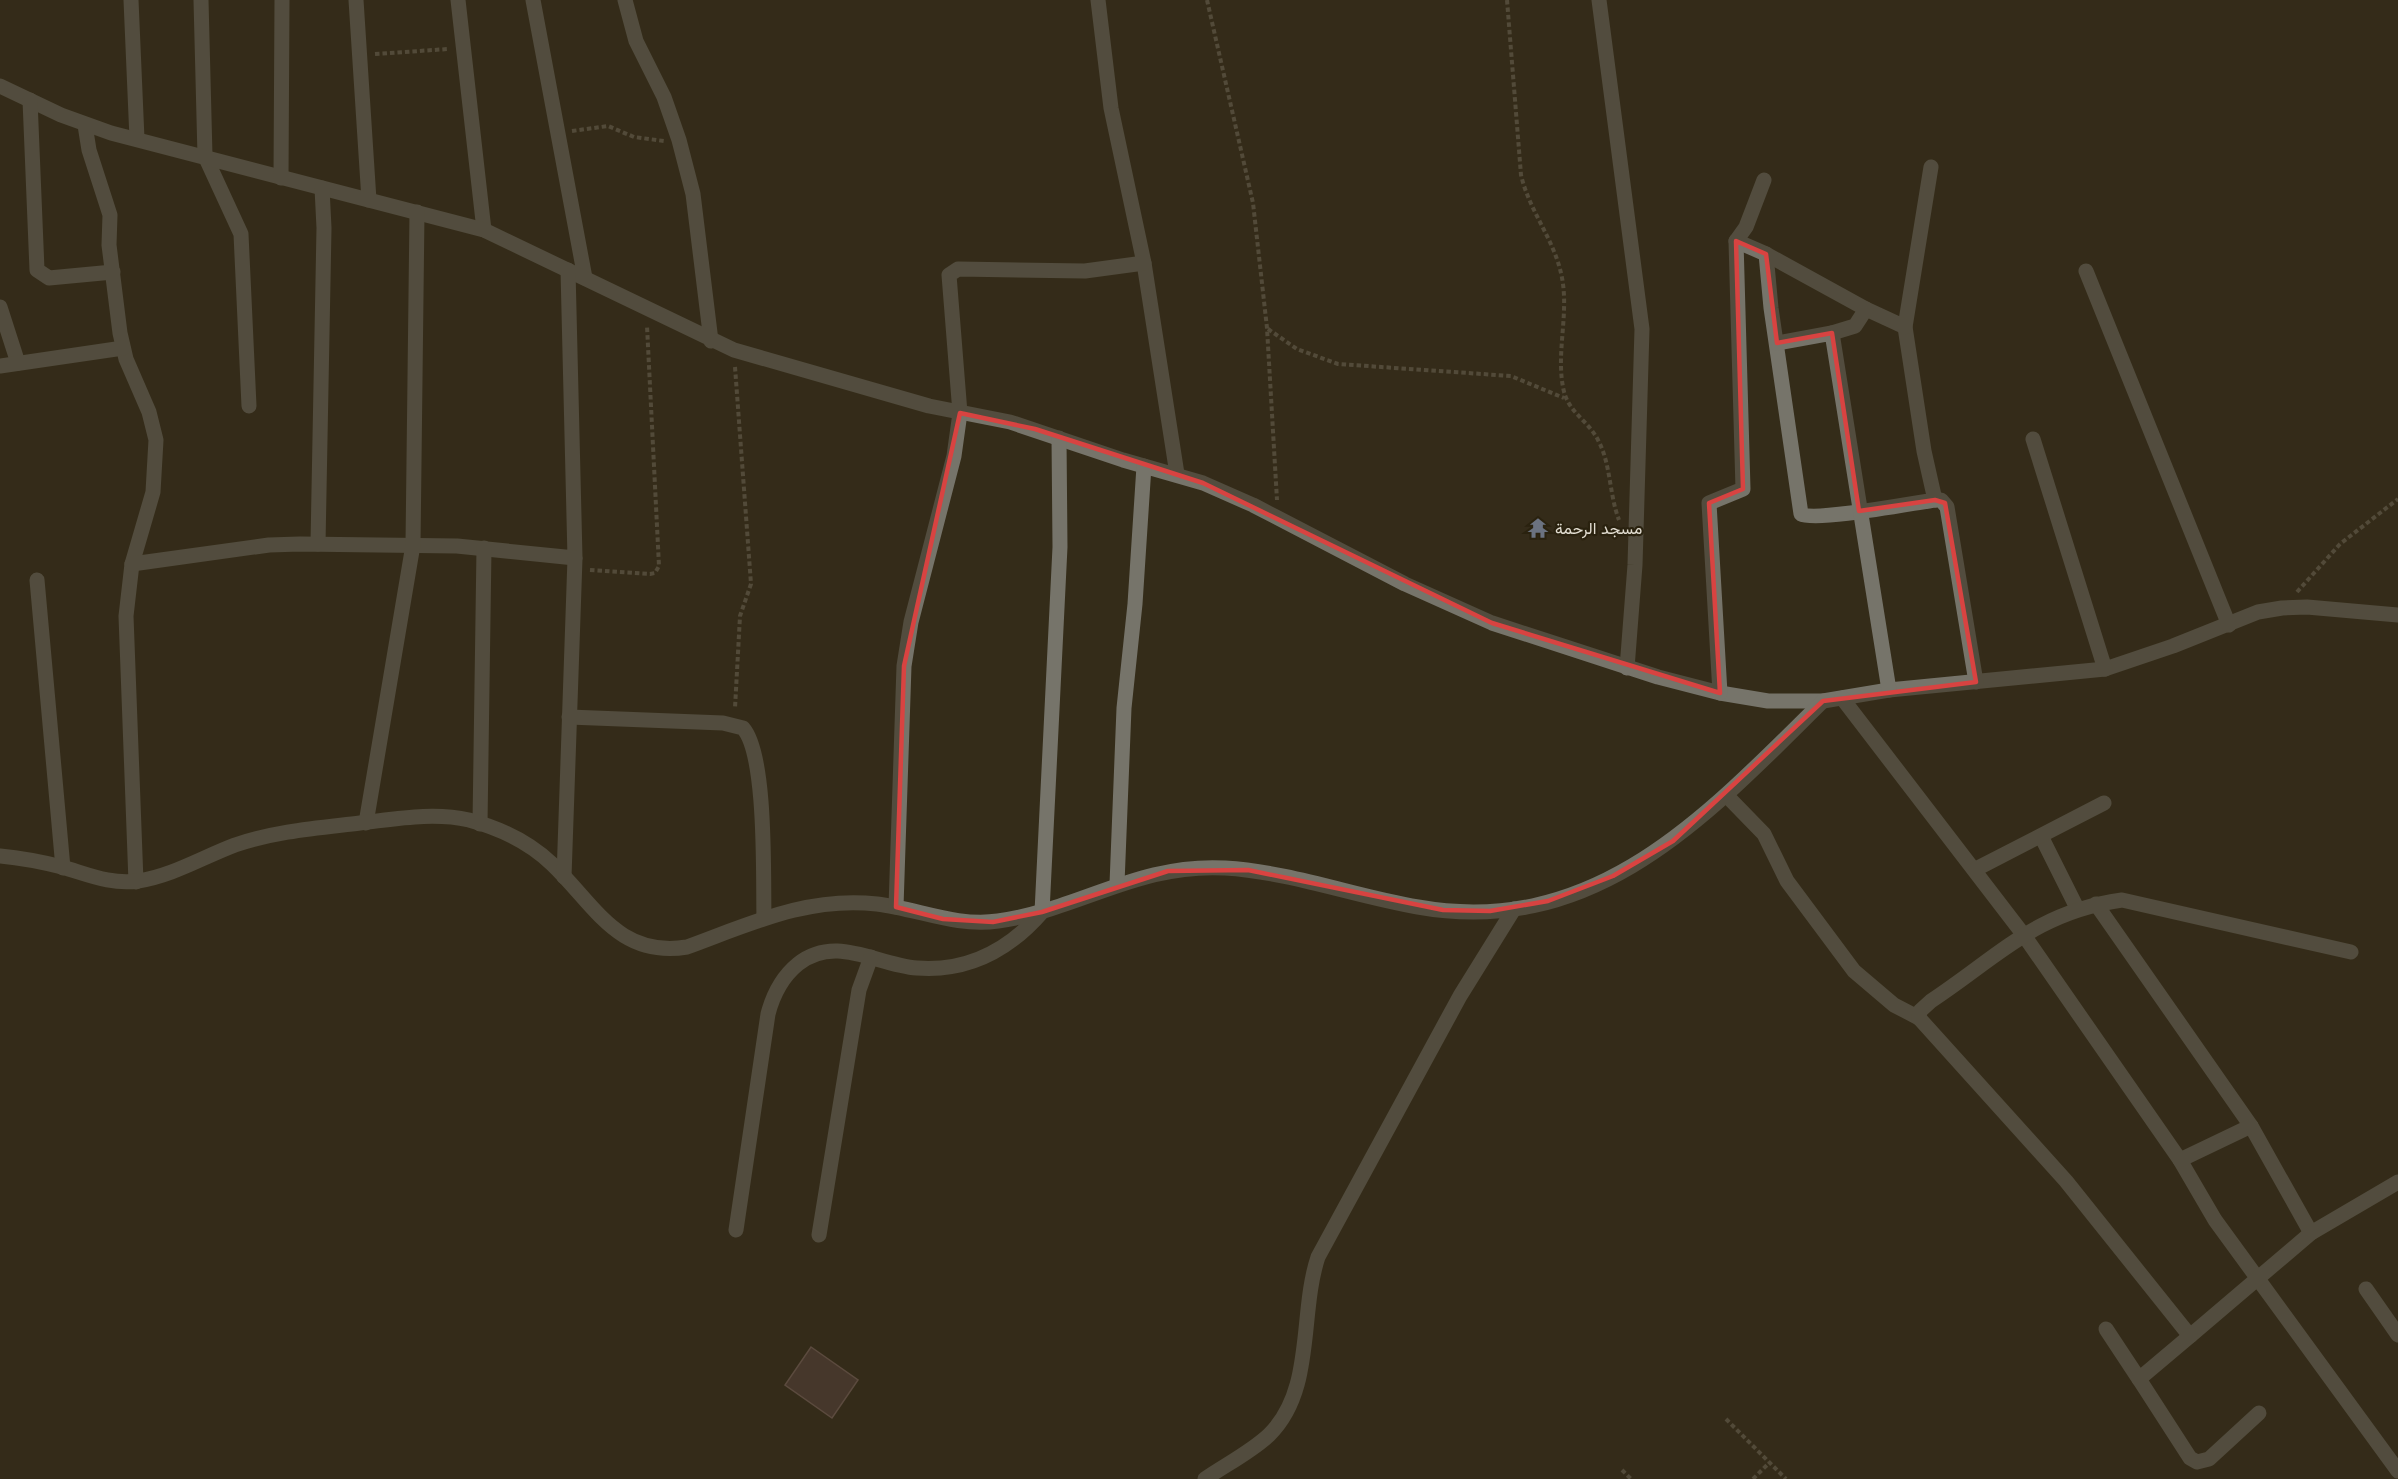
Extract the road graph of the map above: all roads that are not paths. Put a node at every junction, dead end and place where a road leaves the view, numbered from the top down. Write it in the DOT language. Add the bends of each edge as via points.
graph roads {
  1 [pos="131,0"];
  2 [pos="201,0"];
  3 [pos="282,0"];
  4 [pos="356,0"];
  5 [pos="458,0"];
  6 [pos="533,0"];
  7 [pos="625,0"];
  8 [pos="1098,0"];
  9 [pos="1599,0"];
  10 [pos="0,86"];
  11 [pos="30,100"];
  12 [pos="86,125"];
  13 [pos="137,139"];
  14 [pos="205,156"];
  15 [pos="1931,167"];
  16 [pos="281,178"];
  17 [pos="1764,180"];
  18 [pos="322,188"];
  19 [pos="369,200"];
  20 [pos="417,212"];
  21 [pos="484,230"];
  22 [pos="1736,241"];
  23 [pos="1766,254"];
  24 [pos="1144,263"];
  25 [pos="568,270"];
  26 [pos="2086,271"];
  27 [pos="113,272"];
  28 [pos="585,278"];
  29 [pos="0,307"];
  30 [pos="1866,309"];
  31 [pos="1905,327"];
  32 [pos="1832,333"];
  33 [pos="711,341"];
  34 [pos="1777,343"];
  35 [pos="123,348"];
  36 [pos="18,363"];
  37 [pos="0,366"];
  38 [pos="249,406"];
  39 [pos="960,413"];
  40 [pos="1059,438"];
  41 [pos="2034,439"];
  42 [pos="1144,466"];
  43 [pos="1177,474"];
  44 [pos="1935,500"];
  45 [pos="1860,511"];
  46 [pos="318,544"];
  47 [pos="413,545"];
  48 [pos="484,548"];
  49 [pos="574,563"];
  50 [pos="132,564"];
  51 [pos="37,580"];
  52 [pos="2398,615"];
  53 [pos="2229,625"];
  54 [pos="1627,668"];
  55 [pos="2105,669"];
  56 [pos="1976,682"];
  57 [pos="1889,690"];
  58 [pos="1720,693"];
  59 [pos="1842,698"];
  60 [pos="1823,701"];
  61 [pos="569,717"];
  62 [pos="1727,796"];
  63 [pos="2104,803"];
  64 [pos="366,823"];
  65 [pos="480,824"];
  66 [pos="2041,836"];
  67 [pos="0,856"];
  68 [pos="63,868"];
  69 [pos="1976,869"];
  70 [pos="564,877"];
  71 [pos="136,882"];
  72 [pos="1117,884"];
  73 [pos="2096,904"];
  74 [pos="896,907"];
  75 [pos="2077,908"];
  76 [pos="1514,909"];
  77 [pos="1042,912"];
  78 [pos="764,918"];
  79 [pos="2023,934"];
  80 [pos="2351,952"];
  81 [pos="871,957"];
  82 [pos="1918,1018"];
  83 [pos="2251,1126"];
  84 [pos="2180,1160"];
  85 [pos="2398,1182"];
  86 [pos="736,1230"];
  87 [pos="2311,1233"];
  88 [pos="819,1235"];
  89 [pos="2258,1281"];
  90 [pos="2366,1289"];
  91 [pos="2106,1329"];
  92 [pos="2398,1335"];
  93 [pos="2190,1336"];
  94 [pos="2139,1379"];
  95 [pos="2259,1413"];
  96 [pos="2398,1471"];
  97 [pos="1205,1479"];
  1 -- 13 [label="street"];
  2 -- 14 [label="street"];
  3 -- 16 [label="street"];
  4 -- 19 [label="street"];
  5 -- 21 [label="street"];
  6 -- 28 [label="street"];
  7 -- 33 [label="street" via="636,41 664,97 693,194"];
  8 -- 24 [label="street" via="1111,108"];
  9 -- 54 [label="street" via="1642,329 1635,566"];
  10 -- 11 [label="street"];
  11 -- 12 [label="street"];
  11 -- 27 [label="street" via="37,270 49,278"];
  12 -- 13 [label="street"];
  12 -- 27 [label="street" via="88,150 110,215"];
  13 -- 14 [label="street"];
  14 -- 16 [label="street"];
  14 -- 38 [label="street" via="241,234"];
  15 -- 31 [label="street"];
  16 -- 18 [label="street"];
  17 -- 22 [label="street" via="1746,227"];
  18 -- 19 [label="street"];
  18 -- 46 [label="street"];
  19 -- 20 [label="street"];
  20 -- 21 [label="street"];
  20 -- 47 [label="street"];
  21 -- 25 [label="street"];
  22 -- 23 [label="street"];
  22 -- 58 [label="street" via="1743,489 1709,503"];
  23 -- 30 [label="street"];
  23 -- 34 [label="street"];
  24 -- 39 [label="street" via="1085,270 953,271 948,280"];
  24 -- 43 [label="street"];
  25 -- 28 [label="street"];
  25 -- 49 [label="street"];
  26 -- 53 [label="street"];
  27 -- 35 [label="street"];
  28 -- 33 [label="street"];
  29 -- 36 [label="street"];
  30 -- 31 [label="street"];
  30 -- 32 [label="street" via="1855,326"];
  31 -- 44 [label="street"];
  32 -- 34 [label="street"];
  32 -- 45 [label="street"];
  33 -- 39 [label="street"];
  34 -- 45 [label="street" via="1801,514 1807,517"];
  35 -- 36 [label="street"];
  35 -- 50 [label="street" via="156,440 153,492"];
  36 -- 37 [label="street"];
  39 -- 40 [label="street" via="1010,422"];
  39 -- 74 [label="street" via="954,456 916,599 904,666"];
  40 -- 42 [label="street"];
  40 -- 77 [label="street" via="1060,547"];
  41 -- 55 [label="street"];
  42 -- 43 [label="street"];
  42 -- 72 [label="street" via="1124,708"];
  43 -- 54 [label="street" via="1229,493 1448,604 1536,639"];
  44 -- 45 [label="street"];
  44 -- 56 [label="street" via="1941,500 1947,507"];
  45 -- 57 [label="street"];
  46 -- 47 [label="street"];
  46 -- 50 [label="street" via="269,545"];
  47 -- 48 [label="street"];
  47 -- 64 [label="street"];
  48 -- 49 [label="street"];
  48 -- 65 [label="street"];
  49 -- 61 [label="street"];
  50 -- 71 [label="street" via="126,616"];
  51 -- 68 [label="street"];
  52 -- 53 [label="street" via="2283,608 2258,612"];
  53 -- 55 [label="street"];
  54 -- 58 [label="street"];
  55 -- 56 [label="street"];
  56 -- 57 [label="street"];
  57 -- 59 [label="street"];
  58 -- 60 [label="street" via="1768,701"];
  59 -- 60 [label="street"];
  59 -- 69 [label="street"];
  60 -- 62 [label="street"];
  61 -- 70 [label="street"];
  61 -- 78 [label="street" via="735,724 746,732 759,787"];
  62 -- 76 [label="street" via="1644,860 1581,890"];
  62 -- 82 [label="street" via="1764,834 1787,881 1854,971 1894,1005"];
  63 -- 66 [label="street"];
  64 -- 65 [label="street" via="429,816"];
  64 -- 71 [label="street" via="264,837"];
  65 -- 70 [label="street" via="521,841"];
  66 -- 69 [label="street"];
  66 -- 75 [label="street"];
  67 -- 68 [label="street"];
  68 -- 71 [label="street" via="114,881"];
  69 -- 79 [label="street"];
  70 -- 78 [label="street" via="617,933 650,948 687,947"];
  72 -- 76 [label="street" via="1168,871 1222,868 1275,875 1419,908 1467,912"];
  72 -- 77 [label="street"];
  73 -- 75 [label="street"];
  73 -- 80 [label="street" via="2122,900"];
  73 -- 83 [label="street"];
  74 -- 77 [label="street" via="968,922 993,922"];
  74 -- 78 [label="street" via="828,903"];
  75 -- 79 [label="street"];
  76 -- 97 [label="street" via="1460,996 1318,1257 1306,1304 1302,1373 1292,1398 1270,1434"];
  77 -- 81 [label="street" via="1013,942 976,959 930,969"];
  79 -- 82 [label="street" via="1931,1001"];
  79 -- 84 [label="street"];
  81 -- 86 [label="street" via="847,951 821,951 796,966 778,988 768,1014"];
  81 -- 88 [label="street" via="859,990"];
  82 -- 93 [label="street" via="2066,1181"];
  83 -- 84 [label="street"];
  83 -- 87 [label="street"];
  84 -- 89 [label="street" via="2215,1220"];
  85 -- 87 [label="street"];
  87 -- 89 [label="street"];
  89 -- 93 [label="street"];
  89 -- 96 [label="street"];
  90 -- 92 [label="street"];
  91 -- 94 [label="street"];
  93 -- 94 [label="street"];
  94 -- 95 [label="street" via="2190,1458 2197,1462 2209,1459"];
}
